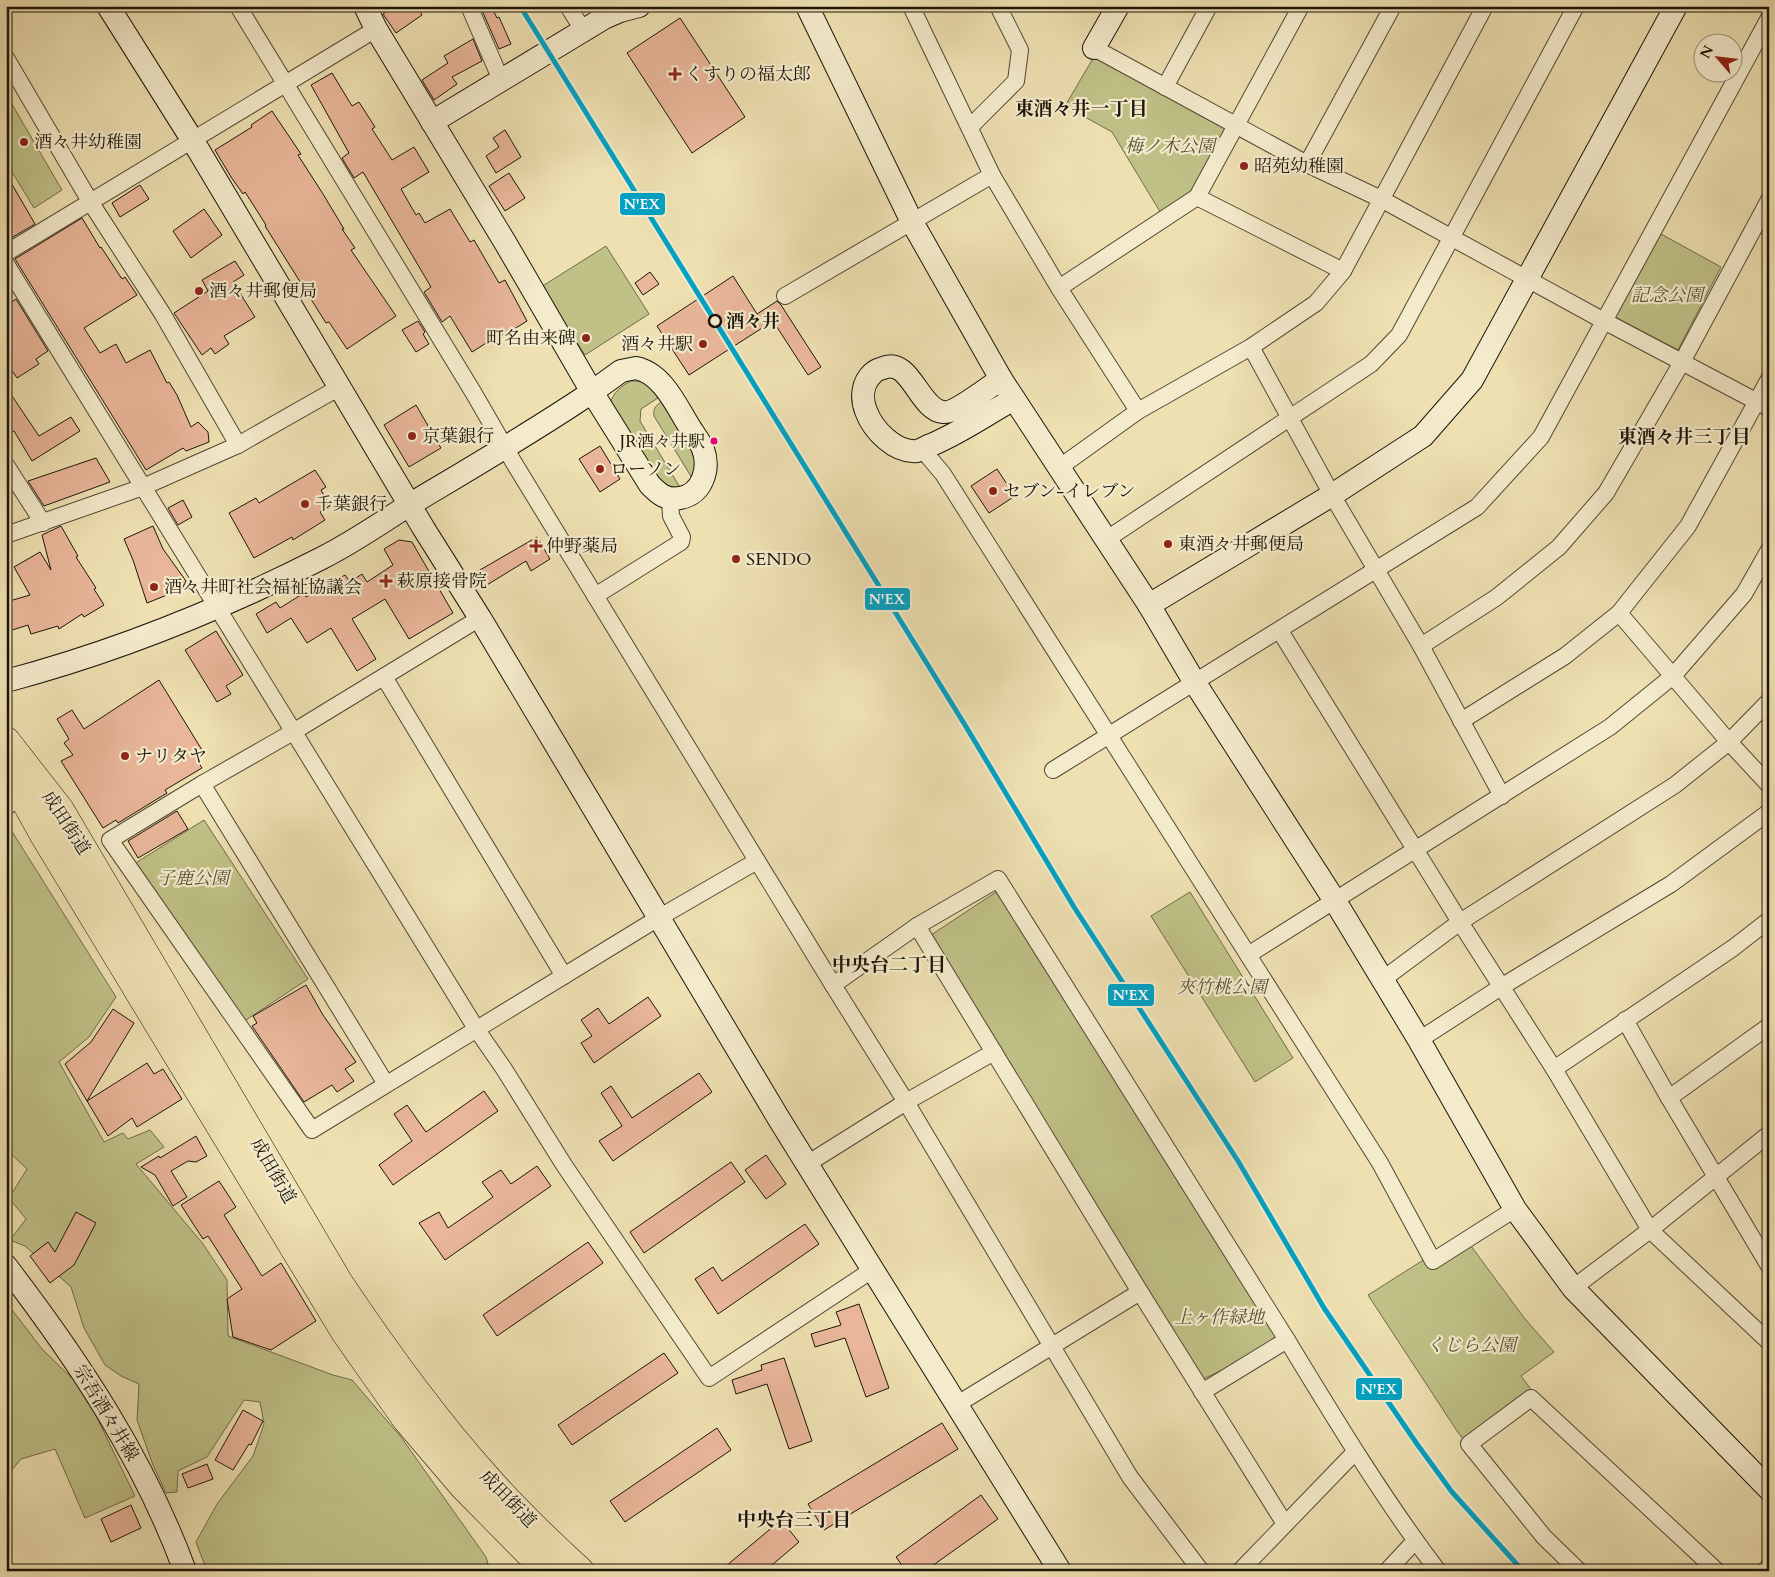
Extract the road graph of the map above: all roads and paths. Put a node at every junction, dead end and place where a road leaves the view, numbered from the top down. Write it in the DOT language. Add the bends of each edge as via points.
graph roads {
  1 [pos="108,6"];
  2 [pos="238,6"];
  3 [pos="365,6"];
  4 [pos="469,6"];
  5 [pos="568,6"];
  6 [pos="639,6"];
  7 [pos="807,6"];
  8 [pos="911,6"];
  9 [pos="998,6"];
  10 [pos="1118,6"];
  11 [pos="1209,6"];
  12 [pos="1300,6"];
  13 [pos="1393,6"];
  14 [pos="1484,6"];
  15 [pos="1576,6"];
  16 [pos="1676,6"];
  17 [pos="1759,6"];
  18 [pos="1769,11"];
  19 [pos="1769,18"];
  20 [pos="376,30"];
  21 [pos="583,30"];
  22 [pos="1094,48"];
  23 [pos="6,58"];
  24 [pos="501,80"];
  25 [pos="285,85"];
  26 [pos="1165,87"];
  27 [pos="432,122"];
  28 [pos="1235,125"];
  29 [pos="970,127"];
  30 [pos="193,141"];
  31 [pos="1307,164"];
  32 [pos="992,175"];
  33 [pos="1197,197"];
  34 [pos="1381,199"];
  35 [pos="1769,200"];
  36 [pos="92,203"];
  37 [pos="912,222"];
  38 [pos="1451,238"];
  39 [pos="6,253"];
  40 [pos="6,264"];
  41 [pos="1343,271"];
  42 [pos="1528,279"];
  43 [pos="1059,288"];
  44 [pos="784,296"];
  45 [pos="1604,321"];
  46 [pos="1251,347"];
  47 [pos="1682,362"];
  48 [pos="1001,379"];
  49 [pos="1769,379"];
  50 [pos="340,387"];
  51 [pos="592,392"];
  52 [pos="1014,399"];
  53 [pos="1763,405"];
  54 [pos="1138,411"];
  55 [pos="1289,418"];
  56 [pos="238,445"];
  57 [pos="505,448"];
  58 [pos="919,450"];
  59 [pos="6,465"];
  60 [pos="1060,467"];
  61 [pos="143,487"];
  62 [pos="1332,495"];
  63 [pos="670,499"];
  64 [pos="410,505"];
  65 [pos="43,523"];
  66 [pos="6,535"];
  67 [pos="1107,540"];
  68 [pos="1769,550"];
  69 [pos="1375,571"];
  70 [pos="595,596"];
  71 [pos="1149,605"];
  72 [pos="217,606"];
  73 [pos="1619,613"];
  74 [pos="480,618"];
  75 [pos="1280,630"];
  76 [pos="1421,646"];
  77 [pos="1673,676"];
  78 [pos="384,677"];
  79 [pos="6,681"];
  80 [pos="1194,683"];
  81 [pos="1769,701"];
  82 [pos="1461,721"];
  83 [pos="294,732"];
  84 [pos="1109,734"];
  85 [pos="6,741"];
  86 [pos="1729,742"];
  87 [pos="6,766"];
  88 [pos="1054,770"];
  89 [pos="202,784"];
  90 [pos="1769,785"];
  91 [pos="1502,796"];
  92 [pos="14,802"];
  93 [pos="1769,812"];
  94 [pos="1416,851"];
  95 [pos="756,861"];
  96 [pos="1335,901"];
  97 [pos="660,917"];
  98 [pos="1769,920"];
  99 [pos="1460,922"];
  100 [pos="917,926"];
  101 [pos="1248,955"];
  102 [pos="564,976"];
  103 [pos="1382,980"];
  104 [pos="833,985"];
  105 [pos="1501,987"];
  106 [pos="1625,1020"];
  107 [pos="1769,1026"];
  108 [pos="477,1030"];
  109 [pos="1419,1040"];
  110 [pos="994,1052"];
  111 [pos="1554,1069"];
  112 [pos="386,1084"];
  113 [pos="1669,1098"];
  114 [pos="906,1102"];
  115 [pos="1769,1134"];
  116 [pos="807,1164"];
  117 [pos="1715,1176"];
  118 [pos="1515,1209"];
  119 [pos="1650,1230"];
  120 [pos="1763,1242"];
  121 [pos="6,1266"];
  122 [pos="1769,1266"];
  123 [pos="872,1270"];
  124 [pos="1573,1288"];
  125 [pos="1140,1292"];
  126 [pos="1287,1340"];
  127 [pos="1769,1342"];
  128 [pos="1053,1347"];
  129 [pos="1202,1392"];
  130 [pos="956,1405"];
  131 [pos="1355,1452"];
  132 [pos="1769,1488"];
  133 [pos="1285,1524"];
  134 [pos="1415,1541"];
  135 [pos="1769,1566"];
  136 [pos="186,1571"];
  137 [pos="547,1571"];
  138 [pos="580,1571"];
  139 [pos="1060,1571"];
  140 [pos="1201,1571"];
  141 [pos="1240,1571"];
  142 [pos="1387,1571"];
  143 [pos="1438,1571"];
  144 [pos="1579,1571"];
  145 [pos="1717,1571"];
  146 [pos="1764,1571"];
  1 -- 30 [label="street"];
  2 -- 25 [label="street"];
  3 -- 20 [label="street"];
  4 -- 24 [label="street"];
  5 -- 21 [label="street"];
  6 -- 21 [label="street" via="620,11"];
  7 -- 37 [label="street"];
  8 -- 29 [label="street"];
  9 -- 29 [label="street" via="1020,50 1016,81"];
  10 -- 22 [label="street"];
  11 -- 26 [label="street"];
  12 -- 28 [label="street"];
  13 -- 31 [label="street"];
  14 -- 34 [label="street"];
  15 -- 38 [label="street"];
  16 -- 42 [label="street"];
  17 -- 18 [label="street"];
  19 -- 45 [label="street"];
  20 -- 25 [label="street"];
  20 -- 27 [label="street"];
  21 -- 24 [label="street"];
  22 -- 26 [label="street"];
  23 -- 36 [label="street"];
  24 -- 27 [label="street"];
  25 -- 30 [label="street"];
  25 -- 57 [label="street"];
  26 -- 28 [label="street"];
  27 -- 51 [label="street"];
  28 -- 31 [label="street"];
  28 -- 33 [label="street"];
  29 -- 32 [label="street"];
  30 -- 36 [label="street"];
  30 -- 50 [label="street"];
  31 -- 34 [label="street"];
  32 -- 37 [label="street"];
  32 -- 43 [label="street"];
  33 -- 41 [label="street"];
  33 -- 43 [label="street"];
  34 -- 38 [label="street"];
  34 -- 41 [label="street"];
  35 -- 47 [label="street"];
  36 -- 39 [label="street"];
  36 -- 56 [label="street" via="162,312"];
  37 -- 44 [label="street"];
  37 -- 48 [label="street"];
  38 -- 42 [label="street"];
  38 -- 55 [label="street" via="1399,335 1371,364"];
  40 -- 61 [label="street"];
  41 -- 46 [label="street" via="1316,303"];
  42 -- 45 [label="street"];
  42 -- 62 [label="street" via="1472,380 1423,436"];
  43 -- 54 [label="street"];
  45 -- 47 [label="street"];
  45 -- 69 [label="street" via="1541,437 1477,507"];
  46 -- 54 [label="street"];
  46 -- 55 [label="street"];
  47 -- 53 [label="street"];
  47 -- 76 [label="street" via="1606,493 1559,547 1497,597"];
  48 -- 52 [label="street"];
  48 -- 58 [label="street" via="952,411 942,413 933,408 898,367 888,365 874,372 862,393 870,421 883,438 902,448"];
  49 -- 53 [label="street"];
  50 -- 56 [label="street"];
  50 -- 64 [label="street"];
  51 -- 57 [label="street"];
  51 -- 63 [label="street" via="650,486"];
  51 -- 63 [label="street" via="621,372 636,368 649,372 669,393 703,448 705,460 704,479 700,485 691,494"];
  52 -- 58 [label="street" via="945,439"];
  52 -- 60 [label="street"];
  53 -- 73 [label="street" via="1688,526"];
  54 -- 60 [label="street"];
  55 -- 62 [label="street"];
  55 -- 67 [label="street"];
  56 -- 61 [label="street"];
  57 -- 64 [label="street"];
  57 -- 70 [label="street"];
  58 -- 84 [label="street" via="943,474"];
  59 -- 65 [label="street"];
  60 -- 67 [label="street"];
  61 -- 65 [label="street"];
  61 -- 72 [label="street"];
  62 -- 69 [label="street"];
  62 -- 71 [label="street"];
  63 -- 70 [label="street" via="671,516 682,542"];
  64 -- 72 [label="street" via="324,557"];
  64 -- 74 [label="street"];
  65 -- 66 [label="street"];
  67 -- 71 [label="street"];
  68 -- 77 [label="street" via="1744,594"];
  69 -- 75 [label="street"];
  69 -- 76 [label="street"];
  70 -- 95 [label="street"];
  71 -- 80 [label="street"];
  72 -- 79 [label="street" via="96,654"];
  72 -- 83 [label="street"];
  73 -- 77 [label="street"];
  73 -- 82 [label="street" via="1565,656"];
  74 -- 78 [label="street"];
  74 -- 97 [label="street"];
  75 -- 80 [label="street"];
  75 -- 94 [label="street"];
  76 -- 82 [label="street"];
  77 -- 86 [label="street"];
  77 -- 91 [label="street" via="1610,727"];
  78 -- 83 [label="street"];
  78 -- 102 [label="street"];
  80 -- 84 [label="street"];
  80 -- 96 [label="street"];
  81 -- 86 [label="street"];
  82 -- 91 [label="street"];
  83 -- 89 [label="street"];
  83 -- 108 [label="street"];
  84 -- 88 [label="street"];
  84 -- 101 [label="street"];
  85 -- 138 [label="highway, 成田街道" via="60,810 339,1283 372,1332 485,1476"];
  86 -- 90 [label="street"];
  86 -- 99 [label="street" via="1674,784"];
  87 -- 92 [label="highway, 成田街道"];
  89 -- 112 [label="street"];
  89 -- 112 [label="street" via="110,840 312,1130"];
  91 -- 94 [label="street"];
  92 -- 137 [label="highway, 成田街道" via="344,1332 406,1419 444,1464"];
  93 -- 105 [label="street" via="1671,884"];
  94 -- 96 [label="street"];
  94 -- 99 [label="street"];
  95 -- 97 [label="street"];
  95 -- 104 [label="street"];
  96 -- 101 [label="street"];
  96 -- 103 [label="street"];
  97 -- 102 [label="street"];
  97 -- 116 [label="street"];
  98 -- 106 [label="street"];
  99 -- 103 [label="street"];
  99 -- 105 [label="street"];
  100 -- 104 [label="street"];
  100 -- 110 [label="street"];
  100 -- 126 [label="street" via="998,879"];
  101 -- 118 [label="street" via="1380,1163 1433,1261"];
  102 -- 108 [label="street"];
  103 -- 109 [label="street"];
  104 -- 114 [label="street"];
  105 -- 109 [label="street"];
  105 -- 111 [label="street"];
  106 -- 111 [label="street"];
  106 -- 113 [label="street"];
  107 -- 113 [label="street"];
  108 -- 112 [label="street"];
  108 -- 123 [label="street" via="709,1378"];
  109 -- 118 [label="street"];
  110 -- 114 [label="street"];
  110 -- 125 [label="street"];
  111 -- 119 [label="street"];
  113 -- 117 [label="street"];
  114 -- 116 [label="street"];
  114 -- 128 [label="street"];
  115 -- 117 [label="street"];
  116 -- 123 [label="street"];
  117 -- 119 [label="street"];
  117 -- 120 [label="street"];
  118 -- 124 [label="street"];
  119 -- 124 [label="street"];
  119 -- 127 [label="street"];
  120 -- 122 [label="street"];
  121 -- 136 [label="street, 宗吾酒々井線" via="51,1324 92,1386 133,1456"];
  123 -- 130 [label="street"];
  124 -- 132 [label="street"];
  125 -- 128 [label="street"];
  125 -- 129 [label="street"];
  126 -- 129 [label="street"];
  126 -- 131 [label="street"];
  128 -- 130 [label="street"];
  128 -- 140 [label="street" via="1130,1477"];
  129 -- 133 [label="street"];
  130 -- 139 [label="street"];
  131 -- 133 [label="street"];
  131 -- 134 [label="street"];
  133 -- 141 [label="street"];
  134 -- 142 [label="street"];
  134 -- 143 [label="street"];
  135 -- 146 [label="street"];
  144 -- 145 [label="street" via="1544,1537 1469,1444 1530,1398"];
}
